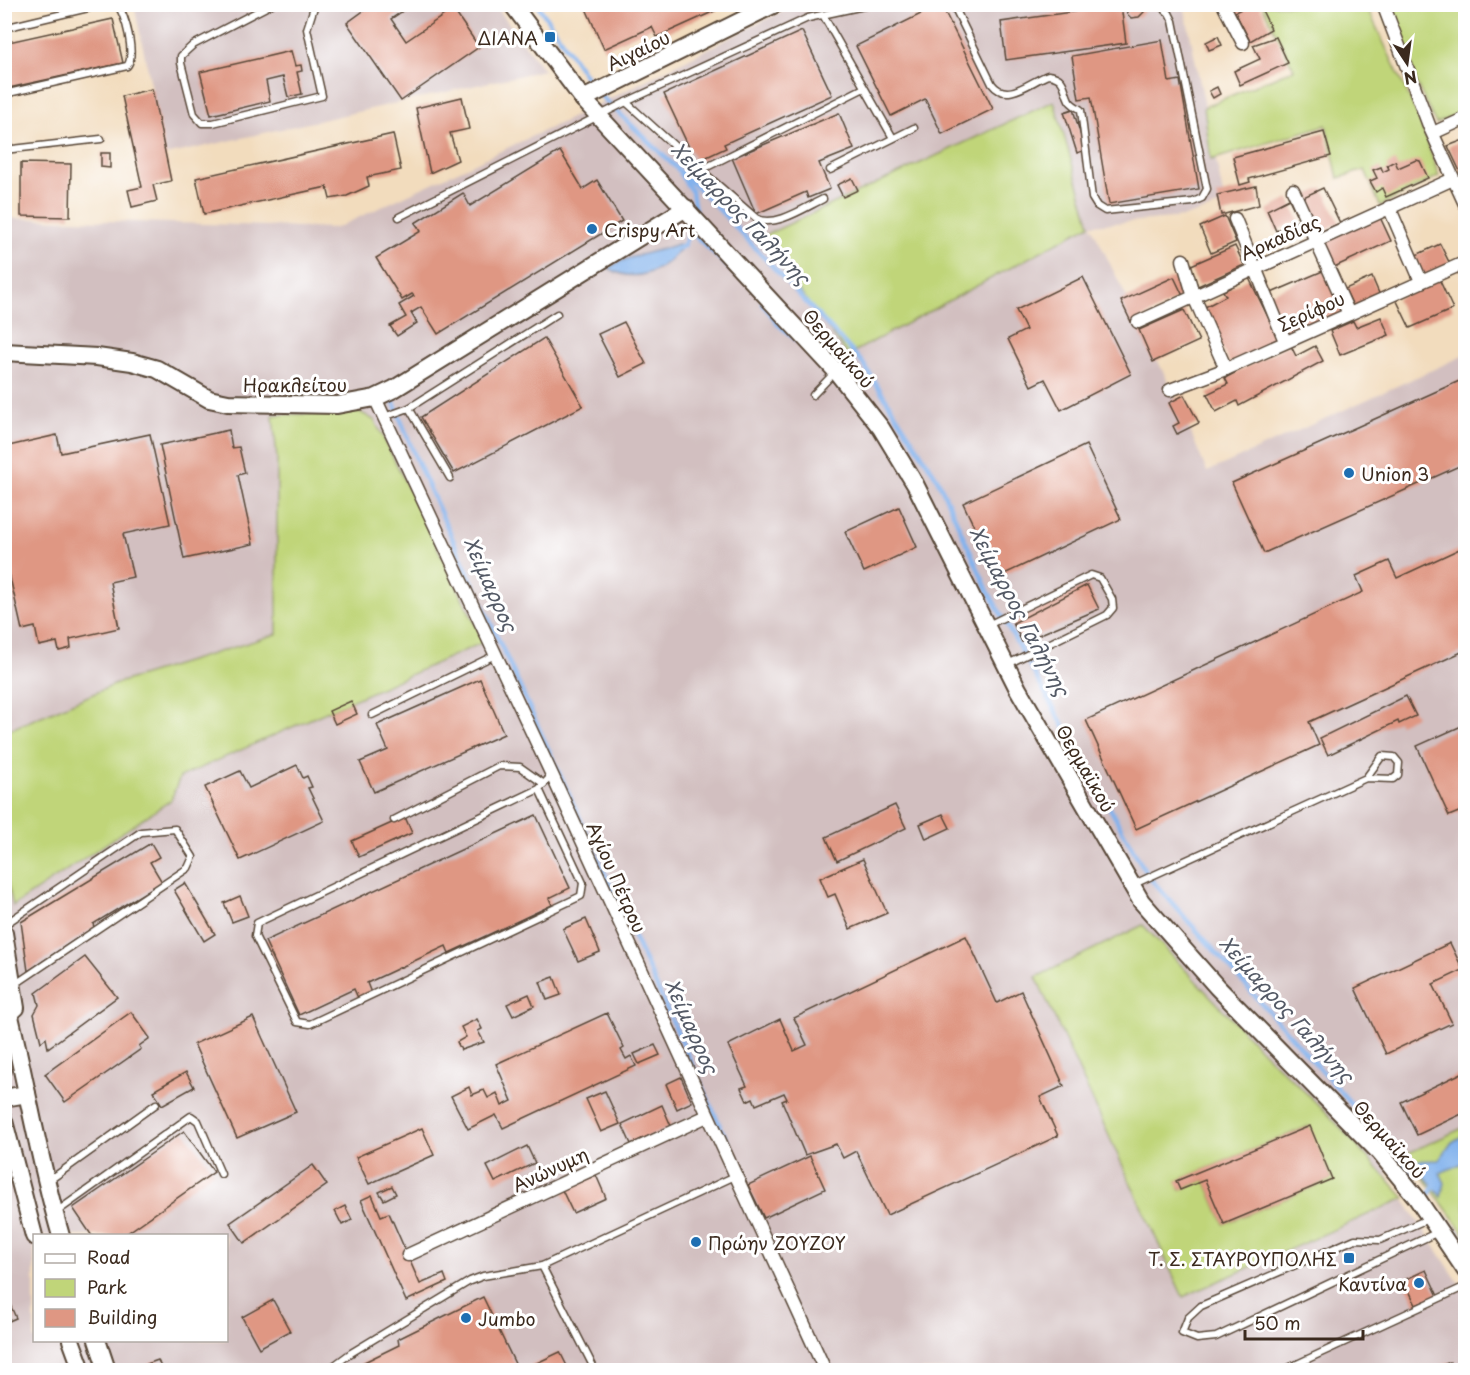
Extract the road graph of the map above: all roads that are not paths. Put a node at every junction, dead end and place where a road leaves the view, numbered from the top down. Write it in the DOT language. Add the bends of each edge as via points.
graph roads {
  1 [pos="105,4"];
  2 [pos="116,4"];
  3 [pos="273,4"];
  4 [pos="315,4"];
  5 [pos="512,4"];
  6 [pos="775,4"];
  7 [pos="873,4"];
  8 [pos="953,4"];
  9 [pos="1158,4"];
  10 [pos="1223,4"];
  11 [pos="1383,4"];
  12 [pos="823,15"];
  13 [pos="4,28"];
  14 [pos="1243,43"];
  15 [pos="864,88"];
  16 [pos="4,94"];
  17 [pos="583,99"];
  18 [pos="626,102"];
  19 [pos="598,116"];
  20 [pos="1466,117"];
  21 [pos="914,128"];
  22 [pos="1433,133"];
  23 [pos="893,138"];
  24 [pos="101,139"];
  25 [pos="4,150"];
  26 [pos="701,170"];
  27 [pos="830,170"];
  28 [pos="1453,179"];
  29 [pos="1293,190"];
  30 [pos="823,199"];
  31 [pos="1466,206"];
  32 [pos="1389,207"];
  33 [pos="686,208"];
  34 [pos="399,217"];
  35 [pos="1235,219"];
  36 [pos="1316,240"];
  37 [pos="1183,260"];
  38 [pos="1466,262"];
  39 [pos="1254,268"];
  40 [pos="1421,281"];
  41 [pos="1194,297"];
  42 [pos="557,314"];
  43 [pos="1349,314"];
  44 [pos="1138,322"];
  45 [pos="1285,341"];
  46 [pos="4,352"];
  47 [pos="1226,369"];
  48 [pos="836,371"];
  49 [pos="1170,390"];
  50 [pos="813,395"];
  51 [pos="375,399"];
  52 [pos="409,408"];
  53 [pos="384,417"];
  54 [pos="450,478"];
  55 [pos="985,627"];
  56 [pos="495,654"];
  57 [pos="1005,665"];
  58 [pos="372,715"];
  59 [pos="1366,778"];
  60 [pos="545,783"];
  61 [pos="394,820"];
  62 [pos="1131,885"];
  63 [pos="4,925"];
  64 [pos="4,933"];
  65 [pos="9,988"];
  66 [pos="4,1098"];
  67 [pos="28,1102"];
  68 [pos="156,1104"];
  69 [pos="4,1116"];
  70 [pos="707,1116"];
  71 [pos="4,1121"];
  72 [pos="221,1174"];
  73 [pos="735,1176"];
  74 [pos="47,1182"];
  75 [pos="55,1214"];
  76 [pos="1430,1217"];
  77 [pos="1440,1231"];
  78 [pos="33,1234"];
  79 [pos="60,1234"];
  80 [pos="408,1255"];
  81 [pos="542,1266"];
  82 [pos="1466,1271"];
  83 [pos="1466,1286"];
  84 [pos="71,1342"];
  85 [pos="97,1342"];
  86 [pos="82,1371"];
  87 [pos="107,1371"];
  88 [pos="328,1371"];
  89 [pos="595,1371"];
  90 [pos="825,1371"];
  91 [pos="1284,1371"];
  1 -- 13 [label="lane"];
  2 -- 16 [label="lane" via="123,12 132,54 127,66"];
  3 -- 4 [label="lane" via="193,45 181,56 194,114 202,123 322,96 307,29"];
  5 -- 17 [label="street, Θερμαϊκού"];
  6 -- 17 [label="street, Αιγαίου"];
  7 -- 12 [label="lane"];
  8 -- 9 [label="lane" via="999,91 1010,93 1048,75 1064,83 1070,102 1081,110 1092,198 1100,209 1110,211 1193,202 1202,198 1207,189 1173,21"];
  10 -- 14 [label="street"];
  11 -- 22 [label="street"];
  12 -- 15 [label="lane"];
  12 -- 18 [label="lane" via="808,18"];
  15 -- 23 [label="lane"];
  15 -- 26 [label="lane"];
  17 -- 19 [label="street, Θερμαϊκού"];
  18 -- 19 [label="lane"];
  18 -- 26 [label="lane"];
  19 -- 33 [label="street, Θερμαϊκού"];
  19 -- 34 [label="lane"];
  20 -- 22 [label="street"];
  21 -- 23 [label="lane"];
  22 -- 28 [label="street"];
  23 -- 27 [label="lane"];
  24 -- 25 [label="lane"];
  26 -- 30 [label="lane" via="765,222"];
  28 -- 31 [label="street"];
  28 -- 32 [label="street, Αρκαδίας"];
  29 -- 36 [label="street"];
  32 -- 36 [label="street, Αρκαδίας"];
  32 -- 40 [label="street"];
  33 -- 48 [label="street, Θερμαϊκού"];
  33 -- 51 [label="street, Ηρακλείτου"];
  35 -- 39 [label="street"];
  36 -- 39 [label="street, Αρκαδίας"];
  36 -- 43 [label="street"];
  37 -- 41 [label="street"];
  38 -- 40 [label="street, Σερίφου"];
  39 -- 41 [label="street, Αρκαδίας"];
  39 -- 45 [label="street"];
  40 -- 43 [label="street, Σερίφου"];
  41 -- 44 [label="street, Αρκαδίας"];
  41 -- 47 [label="street"];
  42 -- 52 [label="lane"];
  43 -- 45 [label="street, Σερίφου"];
  45 -- 47 [label="street, Σερίφου"];
  46 -- 51 [label="street, Ηρακλείτου" via="132,362 157,369 203,396 228,403 337,405"];
  47 -- 49 [label="street, Σερίφου"];
  48 -- 50 [label="lane"];
  48 -- 55 [label="street, Θερμαϊκού" via="906,466"];
  51 -- 53 [label="street, Αγίου Πέτρου"];
  52 -- 53 [label="lane"];
  52 -- 54 [label="lane"];
  53 -- 56 [label="street, Αγίου Πέτρου"];
  55 -- 57 [label="street, Θερμαϊκού"];
  55 -- 57 [label="lane" via="1091,576 1100,578 1112,599 1113,608 1107,615"];
  56 -- 58 [label="lane"];
  56 -- 60 [label="street, Αγίου Πέτρου"];
  57 -- 62 [label="street, Θερμαϊκού"];
  59 -- 59 [label="lane" via="1393,779 1398,775 1399,763 1394,757 1382,756"];
  59 -- 62 [label="lane"];
  60 -- 60 [label="lane" via="257,923 255,936 297,1022 310,1024 581,896 583,883"];
  60 -- 61 [label="lane" via="520,767 499,766"];
  60 -- 70 [label="street, Αγίου Πέτρου"];
  62 -- 76 [label="street, Θερμαϊκού" via="1188,956 1355,1126"];
  63 -- 65 [label="lane" via="145,830 175,829 193,856 188,868"];
  64 -- 65 [label="street"];
  65 -- 67 [label="street"];
  66 -- 67 [label="street"];
  67 -- 69 [label="street"];
  67 -- 74 [label="street"];
  68 -- 74 [label="lane"];
  70 -- 73 [label="street, Αγίου Πέτρου"];
  70 -- 80 [label="street, Ανώνυμη"];
  71 -- 78 [label="street"];
  72 -- 75 [label="lane" via="197,1118 191,1116"];
  73 -- 81 [label="lane"];
  73 -- 90 [label="street, Αγίου Πέτρου"];
  74 -- 75 [label="street"];
  75 -- 79 [label="street"];
  76 -- 77 [label="street, Θερμαϊκού"];
  76 -- 77 [label="lane" via="1380,1240 1355,1239 1201,1306 1188,1318 1182,1333 1197,1339 1216,1337"];
  77 -- 82 [label="street, Θερμαϊκού"];
  81 -- 88 [label="lane" via="470,1281"];
  81 -- 89 [label="lane"];
  83 -- 91 [label="lane"];
  84 -- 86 [label="street"];
  85 -- 87 [label="street"];
}
